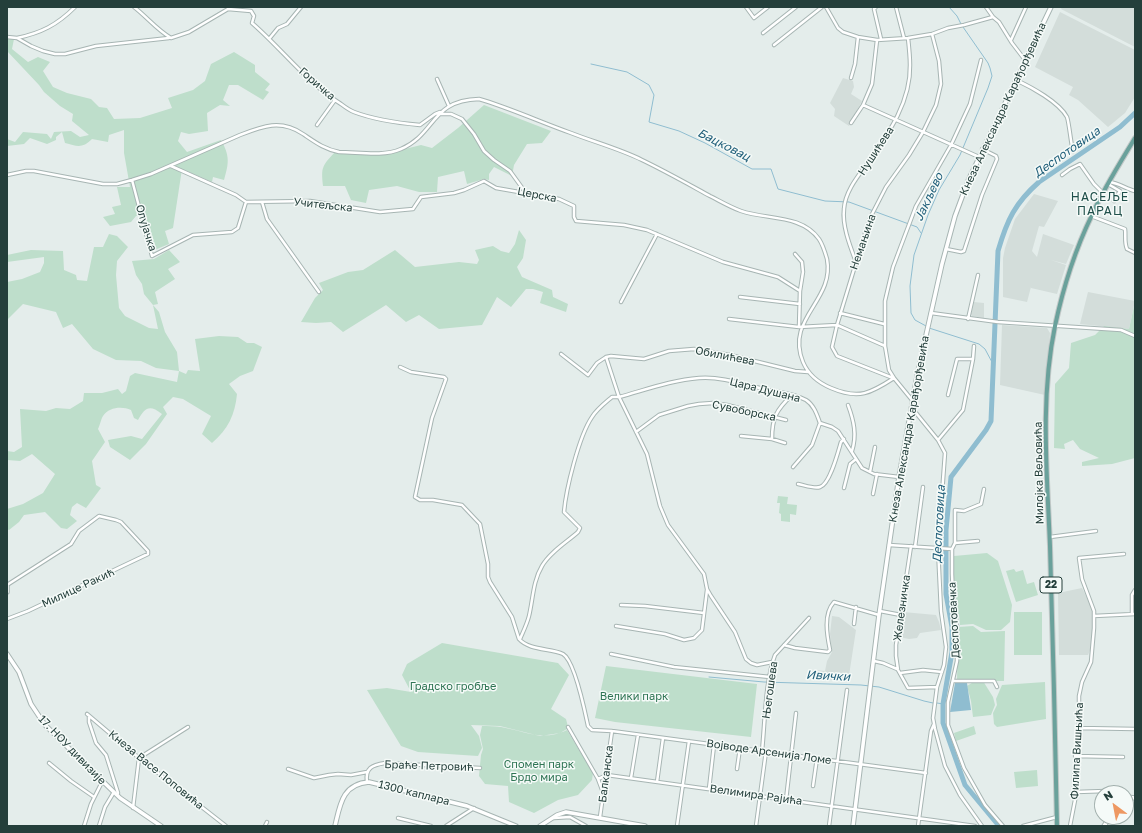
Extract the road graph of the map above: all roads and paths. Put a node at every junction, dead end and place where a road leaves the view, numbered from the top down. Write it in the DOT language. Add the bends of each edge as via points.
graph roads {
  1 [pos="75,7"];
  2 [pos="134,7"];
  3 [pos="301,7"];
  4 [pos="746,7"];
  5 [pos="768,7"];
  6 [pos="796,7"];
  7 [pos="822,7"];
  8 [pos="876,7"];
  9 [pos="896,7"];
  10 [pos="986,7"];
  11 [pos="1026,7"];
  12 [pos="1051,7"];
  13 [pos="227,8"];
  14 [pos="828,8"];
  15 [pos="992,17"];
  16 [pos="764,33"];
  17 [pos="932,34"];
  18 [pos="7,37"];
  19 [pos="858,37"];
  20 [pos="17,38"];
  21 [pos="171,38"];
  22 [pos="906,38"];
  23 [pos="269,39"];
  24 [pos="877,40"];
  25 [pos="881,40"];
  26 [pos="1010,41"];
  27 [pos="774,45"];
  28 [pos="981,60"];
  29 [pos="1025,60"];
  30 [pos="851,78"];
  31 [pos="437,79"];
  32 [pos="1016,80"];
  33 [pos="334,100"];
  34 [pos="863,105"];
  35 [pos="449,106"];
  36 [pos="440,113"];
  37 [pos="896,119"];
  38 [pos="851,123"];
  39 [pos="317,125"];
  40 [pos="923,132"];
  41 [pos="1135,138"];
  42 [pos="951,145"];
  43 [pos="982,149"];
  44 [pos="1073,151"];
  45 [pos="978,157"];
  46 [pos="170,165"];
  47 [pos="7,175"];
  48 [pos="1062,175"];
  49 [pos="132,180"];
  50 [pos="1109,183"];
  51 [pos="1135,191"];
  52 [pos="524,192"];
  53 [pos="1103,192"];
  54 [pos="454,193"];
  55 [pos="1114,201"];
  56 [pos="246,202"];
  57 [pos="262,202"];
  58 [pos="1091,216"];
  59 [pos="657,234"];
  60 [pos="945,249"];
  61 [pos="795,254"];
  62 [pos="1135,254"];
  63 [pos="856,262"];
  64 [pos="978,275"];
  65 [pos="800,291"];
  66 [pos="319,292"];
  67 [pos="740,297"];
  68 [pos="621,302"];
  69 [pos="800,304"];
  70 [pos="840,313"];
  71 [pos="931,313"];
  72 [pos="729,319"];
  73 [pos="968,319"];
  74 [pos="884,324"];
  75 [pos="836,325"];
  76 [pos="1055,326"];
  77 [pos="800,328"];
  78 [pos="1135,336"];
  79 [pos="884,346"];
  80 [pos="974,346"];
  81 [pos="561,354"];
  82 [pos="606,357"];
  83 [pos="973,359"];
  84 [pos="400,367"];
  85 [pos="809,372"];
  86 [pos="894,378"];
  87 [pos="792,395"];
  88 [pos="948,395"];
  89 [pos="619,397"];
  90 [pos="912,400"];
  91 [pos="848,405"];
  92 [pos="911,407"];
  93 [pos="774,417"];
  94 [pos="786,420"];
  95 [pos="820,423"];
  96 [pos="636,432"];
  97 [pos="741,436"];
  98 [pos="772,439"];
  99 [pos="844,439"];
  100 [pos="938,440"];
  101 [pos="785,443"];
  102 [pos="875,447"];
  103 [pos="851,451"];
  104 [pos="856,459"];
  105 [pos="793,467"];
  106 [pos="870,472"];
  107 [pos="877,474"];
  108 [pos="899,476"];
  109 [pos="798,484"];
  110 [pos="923,487"];
  111 [pos="844,488"];
  112 [pos="984,489"];
  113 [pos="873,494"];
  114 [pos="1096,531"];
  115 [pos="1049,537"];
  116 [pos="978,541"];
  117 [pos="955,543"];
  118 [pos="889,545"];
  119 [pos="911,546"];
  120 [pos="915,547"];
  121 [pos="940,548"];
  122 [pos="951,549"];
  123 [pos="1124,554"];
  124 [pos="7,586"];
  125 [pos="707,589"];
  126 [pos="1135,590"];
  127 [pos="7,592"];
  128 [pos="621,605"];
  129 [pos="856,608"];
  130 [pos="704,613"];
  131 [pos="880,613"];
  132 [pos="1134,614"];
  133 [pos="900,615"];
  134 [pos="1094,616"];
  135 [pos="809,618"];
  136 [pos="7,619"];
  137 [pos="854,624"];
  138 [pos="616,626"];
  139 [pos="519,639"];
  140 [pos="784,645"];
  141 [pos="7,654"];
  142 [pos="611,654"];
  143 [pos="874,661"];
  144 [pos="772,662"];
  145 [pos="899,671"];
  146 [pos="942,672"];
  147 [pos="769,678"];
  148 [pos="953,681"];
  149 [pos="937,687"];
  150 [pos="997,687"];
  151 [pos="847,690"];
  152 [pos="796,713"];
  153 [pos="934,724"];
  154 [pos="188,727"];
  155 [pos="568,727"];
  156 [pos="1079,728"];
  157 [pos="1135,729"];
  158 [pos="612,731"];
  159 [pos="638,735"];
  160 [pos="663,738"];
  161 [pos="688,741"];
  162 [pos="714,745"];
  163 [pos="740,748"];
  164 [pos="764,751"];
  165 [pos="791,755"];
  166 [pos="1075,756"];
  167 [pos="1123,757"];
  168 [pos="139,758"];
  169 [pos="817,758"];
  170 [pos="837,761"];
  171 [pos="49,763"];
  172 [pos="862,764"];
  173 [pos="480,768"];
  174 [pos="288,769"];
  175 [pos="737,769"];
  176 [pos="367,772"];
  177 [pos="926,773"];
  178 [pos="607,774"];
  179 [pos="598,778"];
  180 [pos="631,778"];
  181 [pos="102,782"];
  182 [pos="367,782"];
  183 [pos="657,782"];
  184 [pos="683,785"];
  185 [pos="813,786"];
  186 [pos="709,789"];
  187 [pos="1094,791"];
  188 [pos="114,792"];
  189 [pos="1076,792"];
  190 [pos="117,796"];
  191 [pos="604,796"];
  192 [pos="761,796"];
  193 [pos="94,797"];
  194 [pos="786,800"];
  195 [pos="832,806"];
  196 [pos="133,808"];
  197 [pos="474,808"];
  198 [pos="855,809"];
  199 [pos="1057,817"];
  200 [pos="398,818"];
  201 [pos="600,818"];
  202 [pos="919,818"];
  203 [pos="551,819"];
  204 [pos="267,822"];
  205 [pos="954,825"];
  206 [pos="84,826"];
  207 [pos="99,826"];
  208 [pos="161,826"];
  209 [pos="226,826"];
  210 [pos="265,826"];
  211 [pos="335,826"];
  212 [pos="431,826"];
  213 [pos="446,826"];
  214 [pos="516,826"];
  215 [pos="540,826"];
  216 [pos="586,826"];
  217 [pos="645,826"];
  218 [pos="677,826"];
  219 [pos="756,826"];
  220 [pos="829,826"];
  221 [pos="853,826"];
  222 [pos="918,826"];
  223 [pos="975,826"];
  224 [pos="982,826"];
  225 [pos="1003,826"];
  226 [pos="1023,826"];
  227 [pos="1057,826"];
  228 [pos="1070,826"];
  1 -- 20 [label="street, Горичка" via="48,28 33,35"];
  2 -- 21 [label="street" via="163,34"];
  3 -- 23 [label="street" via="287,24 278,28"];
  4 -- 5 [label="street" via="754,18"];
  6 -- 16 [label="street"];
  7 -- 27 [label="street"];
  8 -- 25 [label="street" via="874,9"];
  9 -- 22 [label="street, Нушићева"];
  10 -- 15 [label="street"];
  11 -- 26 [label="street"];
  12 -- 29 [label="street, Кнеза Александра Карађорђевића"];
  13 -- 21 [label="street, Горичка" via="189,32"];
  13 -- 23 [label="street, Горичка" via="251,11 254,16 252,23"];
  14 -- 19 [label="street" via="838,28"];
  15 -- 17 [label="street"];
  15 -- 26 [label="street" via="999,22"];
  17 -- 22 [label="street"];
  17 -- 40 [label="street, Немањина" via="939,61 941,84 936,105"];
  18 -- 20 [label="street, Горичка"];
  19 -- 24 [label="street"];
  19 -- 30 [label="street"];
  20 -- 21 [label="street, Горичка" via="55,54 71,53 96,46"];
  22 -- 25 [label="street"];
  22 -- 37 [label="street, Нушићева" via="910,66 907,93"];
  23 -- 33 [label="street, Горичка"];
  24 -- 25 [label="street"];
  24 -- 34 [label="street" via="872,84"];
  26 -- 29 [label="street"];
  28 -- 42 [label="street" via="970,104"];
  29 -- 32 [label="street, Кнеза Александра Карађорђевића"];
  31 -- 35 [label="street"];
  32 -- 43 [label="street, Кнеза Александра Карађорђевића"];
  32 -- 44 [label="street" via="1042,94 1066,117"];
  33 -- 36 [label="street, Горичка" via="353,112 394,122 420,125"];
  33 -- 39 [label="street"];
  34 -- 37 [label="street"];
  34 -- 38 [label="street"];
  35 -- 36 [label="street"];
  35 -- 77 [label="street" via="464,100 485,101 642,160 740,210 796,222 810,229 823,247 828,273 822,292"];
  36 -- 46 [label="street" via="414,142 389,152 332,150 286,125 273,125 247,132"];
  36 -- 52 [label="street" via="453,114 462,119 482,149 510,170"];
  37 -- 40 [label="street"];
  37 -- 63 [label="street, Нушићева" via="861,172 845,202 846,226"];
  40 -- 42 [label="street"];
  40 -- 63 [label="street, Немањина" via="886,186 869,220"];
  41 -- 50 [label="main road, Милојка Вељовића / 22"];
  42 -- 45 [label="street"];
  42 -- 74 [label="street" via="919,200 909,224 893,267 885,301"];
  43 -- 45 [label="street, Кнеза Александра Карађорђевића"];
  43 -- 60 [label="street" via="997,159 964,251"];
  45 -- 60 [label="street, Кнеза Александра Карађорђевића" via="958,205"];
  46 -- 49 [label="street"];
  46 -- 56 [label="street"];
  47 -- 49 [label="street" via="34,171 103,184"];
  48 -- 53 [label="street" via="1080,164"];
  49 -- 56 [label="street, Олујачка" via="152,256 193,234 232,232 238,228"];
  50 -- 51 [label="street" via="1118,182"];
  50 -- 53 [label="main road, Милојка Вељовића / 22"];
  50 -- 55 [label="street" via="1120,191"];
  52 -- 54 [label="street, Церска" via="496,188 484,181"];
  52 -- 59 [label="street, Церска" via="572,204 576,221 638,228"];
  53 -- 58 [label="main road, Милојка Вељовића / 22"];
  54 -- 57 [label="street, Учитељска" via="421,197 413,209 404,211 380,212 310,201"];
  56 -- 57 [label="street, Учитељска"];
  57 -- 66 [label="street" via="267,219"];
  58 -- 62 [label="street" via="1125,229 1127,249"];
  58 -- 76 [label="main road, Милојка Вељовића / 22" via="1071,268"];
  59 -- 65 [label="street, Церска" via="724,262 778,277"];
  59 -- 68 [label="street"];
  60 -- 71 [label="street, Кнеза Александра Карађорђевића"];
  61 -- 65 [label="street" via="802,262"];
  63 -- 70 [label="street, Немањина"];
  64 -- 73 [label="street"];
  65 -- 69 [label="street"];
  67 -- 69 [label="street"];
  69 -- 77 [label="street"];
  70 -- 74 [label="street"];
  70 -- 75 [label="street, Немањина"];
  71 -- 73 [label="street"];
  71 -- 90 [label="street, Кнеза Александра Карађорђевића"];
  72 -- 77 [label="street"];
  73 -- 76 [label="street"];
  74 -- 79 [label="street"];
  75 -- 77 [label="street"];
  75 -- 79 [label="street"];
  75 -- 86 [label="street, Немањина" via="832,347 837,356"];
  76 -- 78 [label="street" via="1121,330"];
  76 -- 115 [label="main road, Милојка Вељовића / 22" via="1048,374 1046,413"];
  77 -- 85 [label="street" via="800,354"];
  79 -- 86 [label="street" via="889,370"];
  80 -- 83 [label="street"];
  81 -- 82 [label="street" via="588,375 597,363"];
  82 -- 85 [label="street, Обилићева" via="644,359 669,351 694,349"];
  82 -- 89 [label="street"];
  83 -- 88 [label="street" via="957,359"];
  83 -- 100 [label="street" via="963,410"];
  84 -- 139 [label="street" via="411,372 446,379 432,418 415,497 420,500 462,505 480,524 488,577 512,617"];
  85 -- 86 [label="street" via="824,385 846,393 872,392"];
  86 -- 90 [label="street"];
  87 -- 89 [label="street, Цара Душана" via="700,377"];
  87 -- 93 [label="street" via="782,404"];
  87 -- 95 [label="street, Цара Душана" via="806,400 814,409"];
  89 -- 96 [label="street"];
  89 -- 139 [label="street, Цара Душана" via="612,397 592,417 581,442 564,512 580,528 543,565 533,592 529,618"];
  90 -- 92 [label="street, Кнеза Александра Карађорђевића"];
  91 -- 103 [label="street" via="855,427"];
  92 -- 100 [label="street"];
  92 -- 108 [label="street, Кнеза Александра Карађорђевића"];
  93 -- 94 [label="street, Сувоборска"];
  93 -- 96 [label="street, Сувоборска" via="727,405 699,404 659,415"];
  93 -- 98 [label="street"];
  95 -- 99 [label="street" via="836,429"];
  95 -- 105 [label="street" via="812,445"];
  96 -- 125 [label="street" via="648,454 660,506 668,525 704,574"];
  97 -- 98 [label="street"];
  98 -- 101 [label="street"];
  99 -- 103 [label="street"];
  99 -- 109 [label="street" via="823,486 818,488"];
  100 -- 121 [label="street" via="945,453"];
  102 -- 106 [label="street"];
  103 -- 104 [label="street"];
  104 -- 106 [label="street" via="862,468"];
  104 -- 111 [label="street" via="850,464"];
  106 -- 107 [label="street"];
  107 -- 108 [label="street"];
  107 -- 113 [label="street"];
  108 -- 118 [label="street, Кнеза Александра Карађорђевића"];
  110 -- 120 [label="street"];
  112 -- 117 [label="street" via="981,504 964,511 955,510"];
  114 -- 115 [label="street"];
  115 -- 199 [label="main road, Милојка Вељовића / 22"];
  116 -- 117 [label="street"];
  117 -- 122 [label="street"];
  118 -- 119 [label="street"];
  118 -- 131 [label="street, Кнеза Александра Карађорђевића"];
  119 -- 120 [label="street"];
  119 -- 133 [label="street, Железничка"];
  120 -- 121 [label="street"];
  121 -- 122 [label="street"];
  121 -- 146 [label="street" via="941,611 946,647"];
  122 -- 148 [label="street, Деспотовачка" via="957,626 957,661"];
  123 -- 134 [label="street, Филипа Вишњића" via="1079,558 1082,579"];
  124 -- 127 [label="street"];
  124 -- 136 [label="street, Милице Ракић" via="71,544 79,531 99,516 121,522 147,549 148,554"];
  125 -- 130 [label="street"];
  125 -- 144 [label="street" via="735,632 746,658 757,665"];
  126 -- 132 [label="street" via="1132,595"];
  128 -- 130 [label="street"];
  129 -- 131 [label="street"];
  129 -- 137 [label="street"];
  129 -- 140 [label="street" via="832,603 826,632 830,650 828,652"];
  130 -- 138 [label="street" via="702,630 698,635 684,640 665,634"];
  131 -- 133 [label="street"];
  131 -- 143 [label="street, Кнеза Александра Карађорђевића"];
  132 -- 134 [label="street"];
  133 -- 145 [label="street, Железничка" via="896,645"];
  134 -- 156 [label="street, Филипа Вишњића" via="1091,662 1079,696"];
  135 -- 140 [label="street, Његошева"];
  139 -- 158 [label="street, Војводе Арсенија Ломе" via="533,647 563,654 568,659 581,694 588,726 592,730"];
  140 -- 144 [label="street, Његошева"];
  141 -- 181 [label="street, 17. НОУ дивизије" via="19,672 40,718"];
  142 -- 147 [label="street" via="674,667"];
  143 -- 145 [label="street"];
  143 -- 172 [label="street, Кнеза Александра Карађорђевића"];
  144 -- 147 [label="street, Његошева"];
  145 -- 146 [label="street, Деспотовачка"];
  145 -- 149 [label="street" via="908,688"];
  146 -- 149 [label="street"];
  147 -- 164 [label="street, Његошева"];
  148 -- 150 [label="street" via="994,681"];
  148 -- 225 [label="street, Деспотовачка" via="948,702 948,725 964,768 985,805"];
  149 -- 153 [label="street"];
  151 -- 170 [label="street"];
  152 -- 165 [label="street"];
  153 -- 177 [label="street"];
  153 -- 224 [label="street" via="945,766 960,795"];
  154 -- 168 [label="street"];
  155 -- 179 [label="street"];
  156 -- 157 [label="street"];
  156 -- 166 [label="street, Филипа Вишњића"];
  158 -- 159 [label="street, Војводе Арсенија Ломе"];
  158 -- 178 [label="street, Балканска"];
  159 -- 160 [label="street, Војводе Арсенија Ломе"];
  159 -- 180 [label="street"];
  160 -- 161 [label="street, Војводе Арсенија Ломе"];
  160 -- 183 [label="street"];
  161 -- 162 [label="street, Војводе Арсенија Ломе"];
  161 -- 184 [label="street"];
  162 -- 163 [label="street, Војводе Арсенија Ломе"];
  162 -- 186 [label="street"];
  163 -- 164 [label="street, Војводе Арсенија Ломе"];
  163 -- 175 [label="street"];
  164 -- 165 [label="street, Војводе Арсенија Ломе"];
  164 -- 192 [label="street, Његошева"];
  165 -- 169 [label="street, Војводе Арсенија Ломе"];
  165 -- 194 [label="street"];
  166 -- 167 [label="street"];
  166 -- 189 [label="street, Филипа Вишњића"];
  168 -- 190 [label="street, Кнеза Васе Поповића" via="88,716 96,743 106,756"];
  168 -- 196 [label="street"];
  168 -- 209 [label="street, Кнеза Васе Поповића"];
  169 -- 170 [label="street, Војводе Арсенија Ломе"];
  169 -- 185 [label="street"];
  170 -- 172 [label="street, Војводе Арсенија Ломе"];
  170 -- 195 [label="street"];
  171 -- 193 [label="street"];
  172 -- 177 [label="street, Војводе Арсенија Ломе"];
  172 -- 198 [label="street, Кнеза Александра Карађорђевића"];
  173 -- 176 [label="street, Браће Петровић" via="388,763 375,766"];
  174 -- 176 [label="street, 1300 каплара" via="314,778"];
  176 -- 182 [label="street"];
  177 -- 202 [label="street"];
  178 -- 179 [label="street"];
  178 -- 180 [label="street, Велимира Рајића"];
  178 -- 191 [label="street, Балканска"];
  179 -- 191 [label="street"];
  180 -- 183 [label="street, Велимира Рајића"];
  181 -- 188 [label="street, 17. НОУ дивизије"];
  181 -- 193 [label="street"];
  182 -- 197 [label="street, 1300 каплара"];
  182 -- 211 [label="street, 1300 каплара" via="355,786 346,793"];
  183 -- 184 [label="street, Велимира Рајића"];
  184 -- 186 [label="street, Велимира Рајића"];
  184 -- 218 [label="street"];
  186 -- 192 [label="street, Велимира Рајића"];
  187 -- 189 [label="street"];
  188 -- 190 [label="street, 17. НОУ дивизије"];
  188 -- 207 [label="street"];
  189 -- 228 [label="street, Филипа Вишњића"];
  190 -- 196 [label="street, 17. НОУ дивизије"];
  191 -- 201 [label="street, Балканска"];
  192 -- 194 [label="street, Велимира Рајића"];
  192 -- 219 [label="street, Његошева"];
  193 -- 206 [label="street"];
  194 -- 195 [label="street, Велимира Рајића"];
  195 -- 198 [label="street, Велимира Рајића"];
  195 -- 220 [label="street"];
  196 -- 208 [label="street, 17. НОУ дивизије"];
  197 -- 213 [label="street"];
  197 -- 214 [label="street, 1300 каплара"];
  198 -- 202 [label="street, Велимира Рајића"];
  198 -- 221 [label="street, Кнеза Александра Карађорђевића"];
  199 -- 226 [label="street"];
  199 -- 227 [label="main road, Милојка Вељовића / 22"];
  200 -- 212 [label="street"];
  201 -- 203 [label="street" via="566,812"];
  201 -- 217 [label="street"];
  202 -- 205 [label="street, Велимира Рајића"];
  202 -- 222 [label="street"];
  203 -- 215 [label="street"];
  203 -- 216 [label="street" via="570,817"];
  204 -- 210 [label="street"];
  205 -- 223 [label="street, Велимира Рајића"];
}
